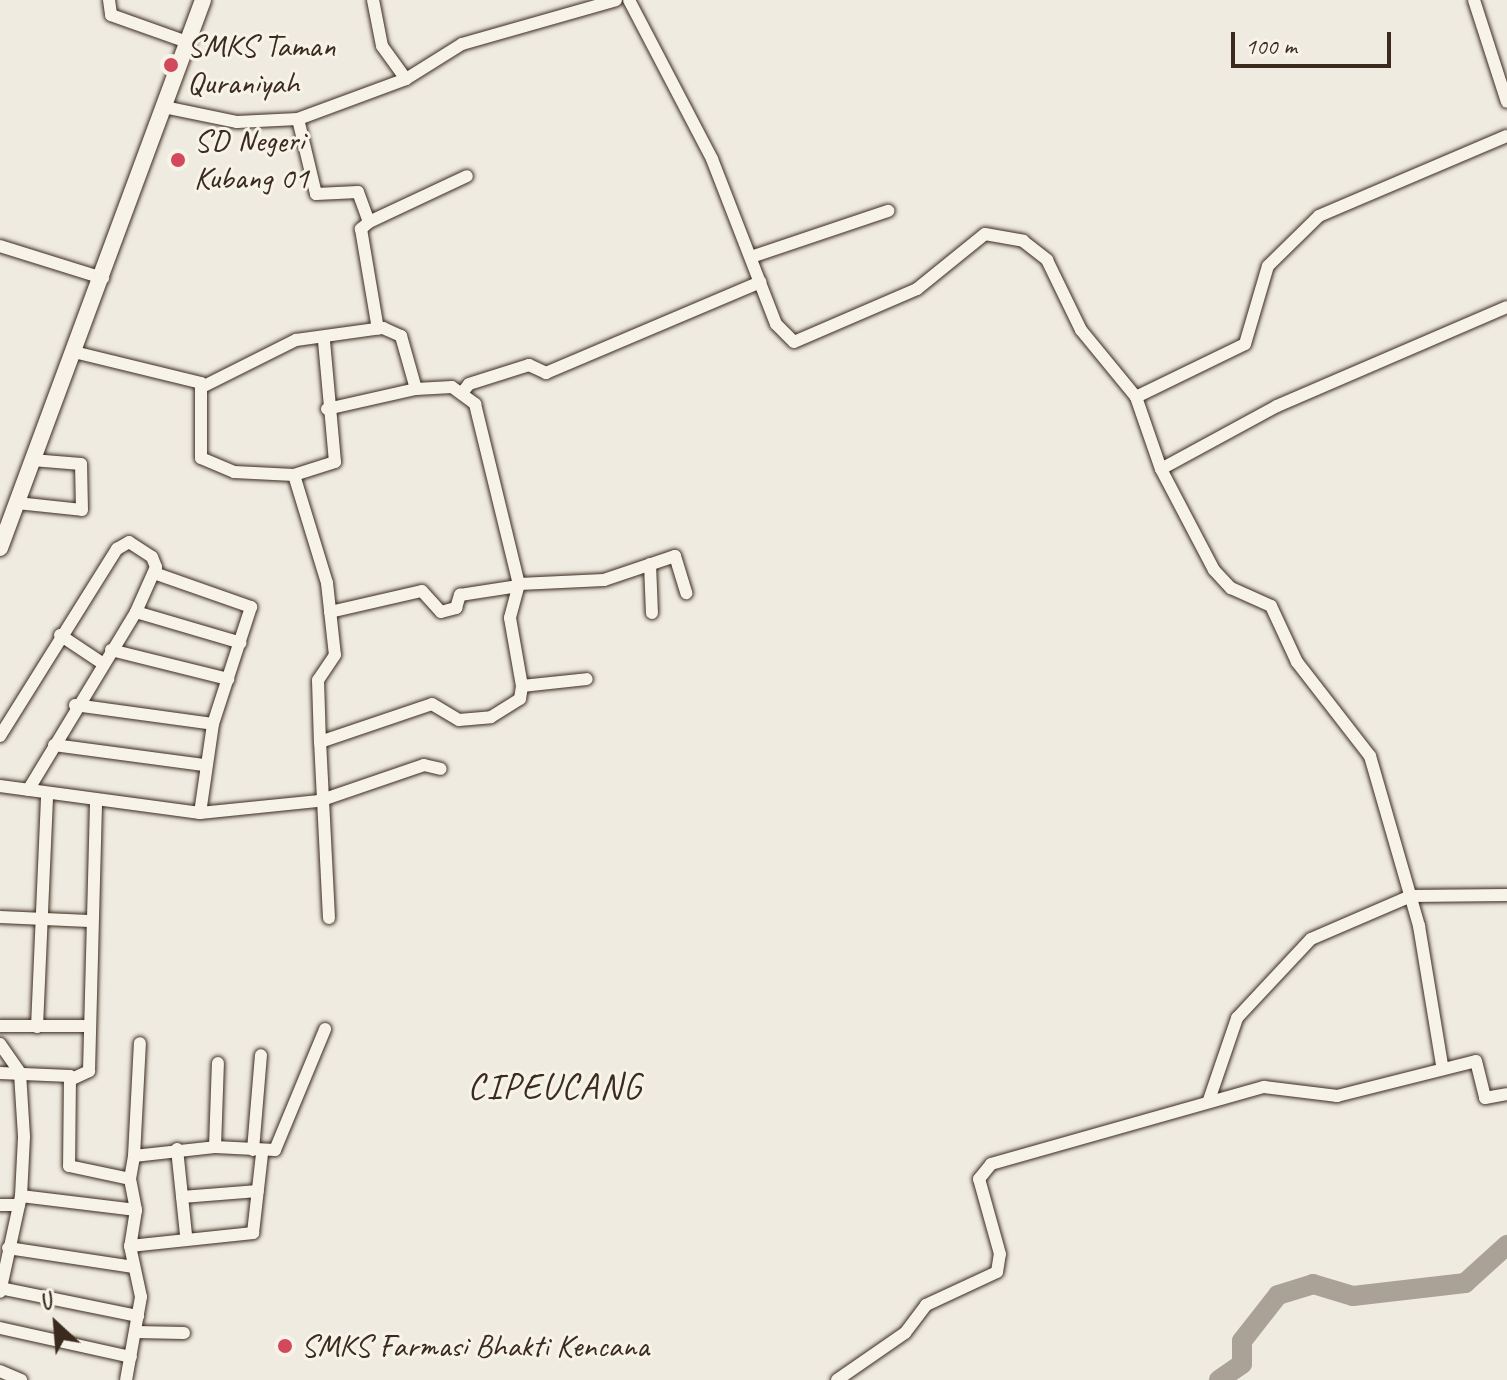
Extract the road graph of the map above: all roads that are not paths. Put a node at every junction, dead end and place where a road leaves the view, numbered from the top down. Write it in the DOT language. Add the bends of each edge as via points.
graph roads {
  1 [pos="109,0"];
  2 [pos="203,0"];
  3 [pos="373,0"];
  4 [pos="616,0"];
  5 [pos="629,0"];
  6 [pos="1474,0"];
  7 [pos="187,42"];
  8 [pos="406,79"];
  9 [pos="1507,102"];
  10 [pos="164,107"];
  11 [pos="298,119"];
  12 [pos="1507,136"];
  13 [pos="467,176"];
  14 [pos="888,211"];
  15 [pos="369,222"];
  16 [pos="0,246"];
  17 [pos="751,257"];
  18 [pos="103,278"];
  19 [pos="760,282"];
  20 [pos="1507,307"];
  21 [pos="378,329"];
  22 [pos="324,341"];
  23 [pos="74,352"];
  24 [pos="204,386"];
  25 [pos="416,389"];
  26 [pos="462,393"];
  27 [pos="1136,397"];
  28 [pos="327,409"];
  29 [pos="32,460"];
  30 [pos="1161,469"];
  31 [pos="294,475"];
  32 [pos="17,503"];
  33 [pos="0,548"];
  34 [pos="650,564"];
  35 [pos="154,573"];
  36 [pos="518,585"];
  37 [pos="686,593"];
  38 [pos="136,612"];
  39 [pos="330,612"];
  40 [pos="652,613"];
  41 [pos="60,635"];
  42 [pos="241,643"];
  43 [pos="111,650"];
  44 [pos="102,663"];
  45 [pos="228,679"];
  46 [pos="587,679"];
  47 [pos="522,686"];
  48 [pos="75,705"];
  49 [pos="213,724"];
  50 [pos="0,736"];
  51 [pos="320,742"];
  52 [pos="54,745"];
  53 [pos="204,765"];
  54 [pos="441,769"];
  55 [pos="0,786"];
  56 [pos="28,790"];
  57 [pos="47,794"];
  58 [pos="0,797"];
  59 [pos="96,800"];
  60 [pos="319,801"];
  61 [pos="200,813"];
  62 [pos="1507,895"];
  63 [pos="1411,896"];
  64 [pos="0,917"];
  65 [pos="329,918"];
  66 [pos="43,920"];
  67 [pos="89,921"];
  68 [pos="0,1026"];
  69 [pos="88,1026"];
  70 [pos="37,1027"];
  71 [pos="325,1029"];
  72 [pos="140,1043"];
  73 [pos="0,1044"];
  74 [pos="261,1055"];
  75 [pos="218,1063"];
  76 [pos="1442,1065"];
  77 [pos="0,1073"];
  78 [pos="20,1073"];
  79 [pos="72,1079"];
  80 [pos="1507,1094"];
  81 [pos="1209,1100"];
  82 [pos="215,1147"];
  83 [pos="177,1149"];
  84 [pos="257,1152"];
  85 [pos="134,1156"];
  86 [pos="130,1179"];
  87 [pos="258,1191"];
  88 [pos="182,1197"];
  89 [pos="20,1200"];
  90 [pos="0,1205"];
  91 [pos="136,1210"];
  92 [pos="186,1235"];
  93 [pos="130,1246"];
  94 [pos="8,1248"];
  95 [pos="134,1267"];
  96 [pos="0,1289"];
  97 [pos="138,1316"];
  98 [pos="0,1328"];
  99 [pos="136,1332"];
  100 [pos="184,1333"];
  101 [pos="131,1357"];
  102 [pos="0,1371"];
  103 [pos="21,1380"];
  104 [pos="126,1380"];
  105 [pos="837,1380"];
  1 -- 7 [label="street" via="111,15"];
  2 -- 7 [label="street"];
  3 -- 8 [label="street" via="382,46"];
  4 -- 8 [label="street" via="462,44"];
  5 -- 17 [label="street" via="712,159"];
  6 -- 9 [label="street"];
  7 -- 10 [label="street"];
  8 -- 11 [label="street"];
  10 -- 11 [label="street" via="237,122"];
  10 -- 18 [label="street"];
  11 -- 15 [label="street" via="316,194 358,192"];
  12 -- 27 [label="street" via="1319,216 1273,258 1245,344"];
  13 -- 15 [label="street"];
  14 -- 17 [label="street"];
  15 -- 21 [label="street" via="361,229"];
  16 -- 18 [label="street"];
  17 -- 19 [label="street"];
  18 -- 23 [label="street"];
  19 -- 26 [label="street" via="546,373 529,365 469,384"];
  19 -- 27 [label="street" via="776,324 801,343 917,289 978,237 1009,235 1047,260 1081,330"];
  20 -- 30 [label="street" via="1277,406"];
  21 -- 22 [label="street"];
  21 -- 25 [label="street" via="401,336"];
  22 -- 24 [label="street" via="296,340"];
  22 -- 28 [label="street"];
  23 -- 24 [label="street"];
  23 -- 29 [label="street"];
  24 -- 31 [label="street" via="198,451 203,461 234,472"];
  25 -- 26 [label="street" via="444,386"];
  25 -- 28 [label="street"];
  26 -- 36 [label="street" via="475,404 489,438"];
  27 -- 30 [label="street"];
  28 -- 31 [label="street" via="335,462"];
  29 -- 32 [label="street"];
  29 -- 32 [label="street" via="81,464 82,510"];
  30 -- 63 [label="street" via="1214,570 1231,588 1271,606 1297,662 1366,747"];
  31 -- 39 [label="street"];
  32 -- 33 [label="street"];
  34 -- 36 [label="street" via="604,580"];
  34 -- 37 [label="street" via="679,557"];
  34 -- 40 [label="street"];
  35 -- 38 [label="street"];
  35 -- 41 [label="street" via="152,557 121,544"];
  35 -- 42 [label="street" via="249,604"];
  36 -- 39 [label="street" via="460,595 456,608 441,612 422,591"];
  36 -- 47 [label="street" via="510,618"];
  38 -- 42 [label="street"];
  38 -- 43 [label="street"];
  39 -- 51 [label="street" via="334,665 318,680"];
  41 -- 44 [label="street"];
  41 -- 50 [label="street"];
  42 -- 45 [label="street"];
  43 -- 44 [label="street"];
  43 -- 45 [label="street"];
  44 -- 48 [label="street"];
  45 -- 49 [label="street"];
  46 -- 47 [label="street"];
  47 -- 51 [label="street" via="520,699 491,717 459,720 432,704"];
  48 -- 49 [label="street"];
  48 -- 52 [label="street"];
  49 -- 53 [label="street"];
  51 -- 60 [label="street"];
  52 -- 53 [label="street"];
  52 -- 56 [label="street"];
  53 -- 61 [label="street"];
  54 -- 60 [label="street" via="424,765"];
  55 -- 56 [label="street"];
  55 -- 58 [label="street"];
  56 -- 57 [label="street"];
  57 -- 59 [label="street"];
  57 -- 66 [label="street"];
  59 -- 61 [label="street"];
  59 -- 67 [label="street"];
  60 -- 61 [label="street"];
  60 -- 65 [label="street"];
  62 -- 63 [label="street"];
  63 -- 76 [label="street"];
  63 -- 81 [label="street" via="1337,924 1289,956 1237,1018"];
  64 -- 66 [label="street"];
  66 -- 67 [label="street"];
  66 -- 70 [label="street"];
  67 -- 69 [label="street"];
  68 -- 70 [label="street"];
  69 -- 70 [label="street"];
  69 -- 79 [label="street" via="89,1071"];
  71 -- 84 [label="street" via="304,1066 299,1105 278,1146"];
  72 -- 85 [label="street"];
  73 -- 78 [label="street"];
  74 -- 84 [label="street"];
  75 -- 82 [label="street"];
  76 -- 80 [label="street" via="1476,1061 1485,1098"];
  76 -- 81 [label="street" via="1337,1096 1264,1087"];
  77 -- 78 [label="street"];
  78 -- 79 [label="street"];
  78 -- 89 [label="street"];
  79 -- 86 [label="street" via="69,1166"];
  81 -- 105 [label="street" via="991,1164 979,1179 1000,1254 997,1272 926,1305 905,1333"];
  82 -- 83 [label="street"];
  82 -- 84 [label="street"];
  83 -- 85 [label="street"];
  83 -- 88 [label="street"];
  84 -- 87 [label="street"];
  85 -- 86 [label="street"];
  86 -- 91 [label="street"];
  87 -- 88 [label="street"];
  87 -- 92 [label="street" via="253,1233"];
  88 -- 92 [label="street"];
  89 -- 90 [label="street"];
  89 -- 91 [label="street"];
  89 -- 94 [label="street"];
  91 -- 93 [label="street"];
  92 -- 93 [label="street"];
  93 -- 95 [label="street"];
  94 -- 95 [label="street"];
  94 -- 96 [label="street"];
  95 -- 97 [label="street"];
  96 -- 97 [label="street"];
  97 -- 99 [label="street"];
  98 -- 101 [label="street"];
  99 -- 100 [label="street"];
  99 -- 101 [label="street"];
  101 -- 104 [label="street"];
  102 -- 103 [label="street"];
}
